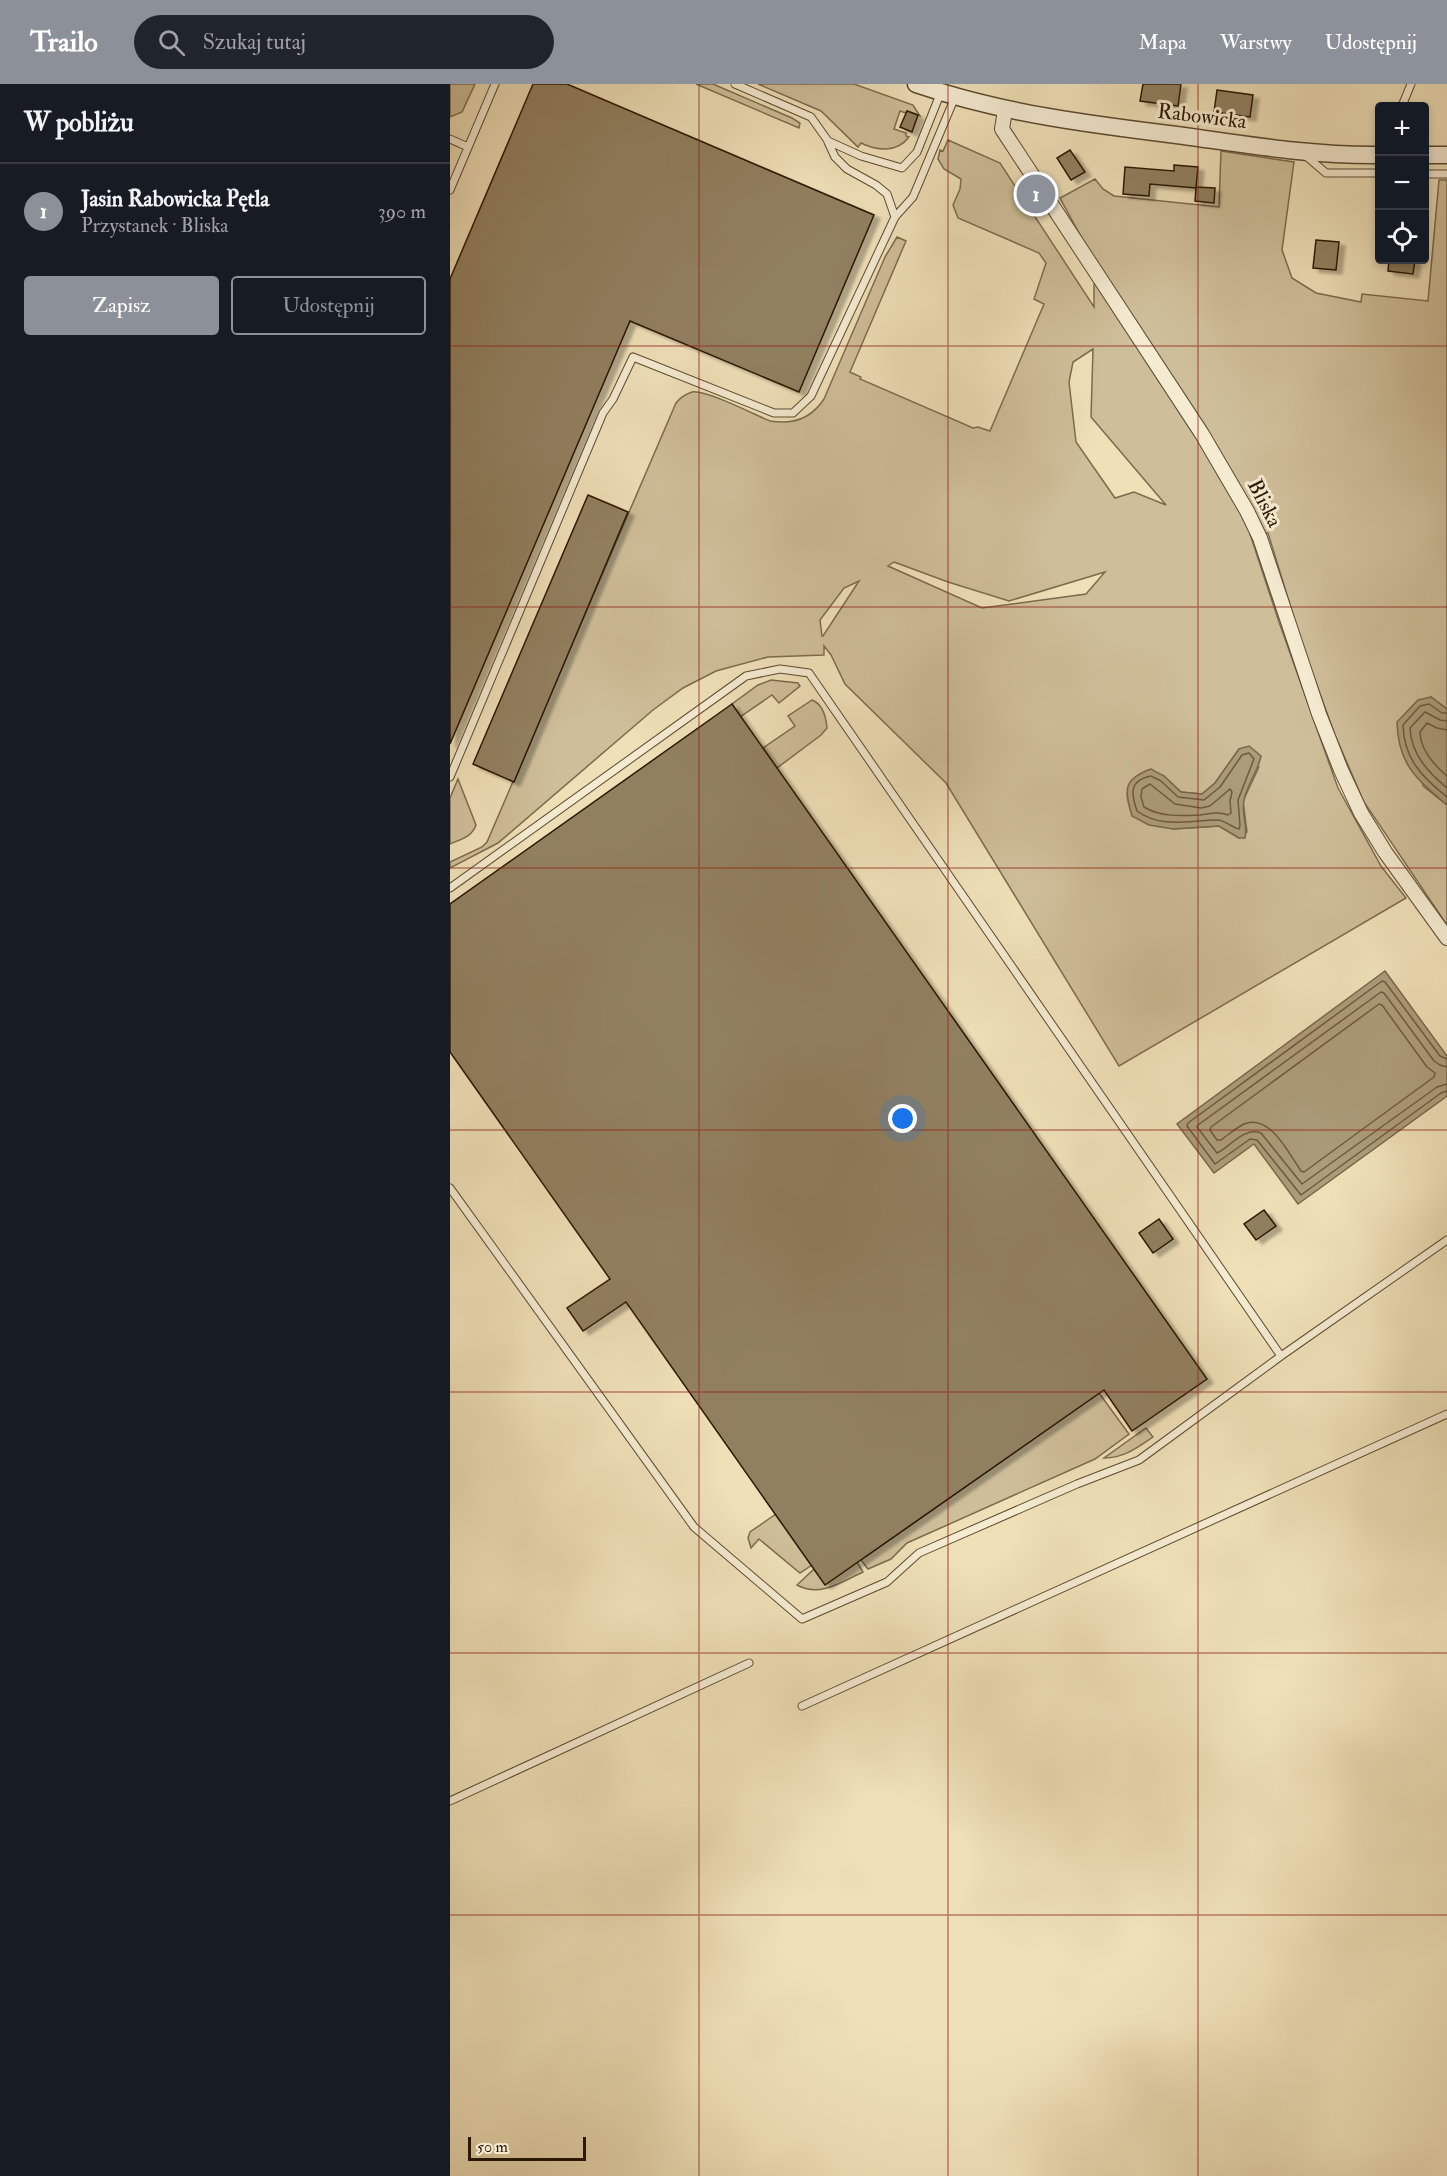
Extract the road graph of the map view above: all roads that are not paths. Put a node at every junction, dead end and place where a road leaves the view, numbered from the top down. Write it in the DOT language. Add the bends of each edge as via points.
graph roads {
  1 [pos="495,84"];
  2 [pos="735,84"];
  3 [pos="916,84"];
  4 [pos="1411,84"];
  5 [pos="948,95"];
  6 [pos="1404,102"];
  7 [pos="1005,110"];
  8 [pos="450,139"];
  9 [pos="828,141"];
  10 [pos="468,147"];
  11 [pos="1300,151"];
  12 [pos="1375,155"];
  13 [pos="1429,155"];
  14 [pos="1447,156"];
  15 [pos="1375,173"];
  16 [pos="1429,174"];
  17 [pos="1447,174"];
  18 [pos="450,190"];
  19 [pos="895,217"];
  20 [pos="450,777"];
  21 [pos="450,888"];
  22 [pos="1447,938"];
  23 [pos="450,1188"];
  24 [pos="1447,1240"];
  25 [pos="1281,1356"];
  26 [pos="1447,1414"];
  27 [pos="749,1663"];
  28 [pos="802,1706"];
  29 [pos="450,1801"];
  1 -- 10 [label="lane"];
  2 -- 9 [label="lane" via="811,117"];
  3 -- 5 [label="street, Rabowicka"];
  4 -- 6 [label="lane"];
  5 -- 7 [label="street, Rabowicka"];
  5 -- 9 [label="lane" via="917,152 902,168"];
  5 -- 19 [label="lane" via="913,197"];
  7 -- 11 [label="street, Rabowicka"];
  7 -- 22 [label="street, Bliska" via="1002,129 1202,434 1247,511 1346,781 1385,852"];
  8 -- 10 [label="lane"];
  9 -- 19 [label="lane" via="835,157 847,169 887,194"];
  10 -- 18 [label="lane"];
  11 -- 12 [label="street, Rabowicka"];
  11 -- 15 [label="lane" via="1326,173"];
  13 -- 14 [label="street"];
  16 -- 17 [label="lane"];
  19 -- 20 [label="lane" via="811,396 793,413 774,413 633,357 603,413"];
  21 -- 25 [label="lane" via="746,676 780,669 809,674"];
  23 -- 25 [label="lane" via="694,1527 802,1619 887,1582 919,1553 1139,1460"];
  24 -- 25 [label="lane"];
  26 -- 28 [label="lane"];
  27 -- 29 [label="lane"];
}
